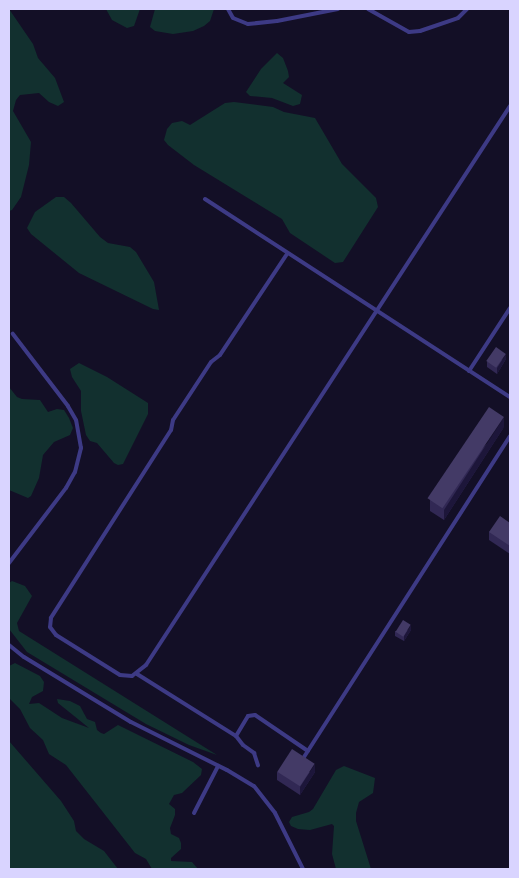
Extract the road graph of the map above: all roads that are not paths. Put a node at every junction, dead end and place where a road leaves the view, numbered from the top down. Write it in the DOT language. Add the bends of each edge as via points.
graph roads {
  1 [pos="228,9"];
  2 [pos="338,9"];
  3 [pos="368,9"];
  4 [pos="467,9"];
  5 [pos="510,106"];
  6 [pos="205,200"];
  7 [pos="287,254"];
  8 [pos="510,308"];
  9 [pos="376,312"];
  10 [pos="13,334"];
  11 [pos="469,371"];
  12 [pos="510,397"];
  13 [pos="510,436"];
  14 [pos="9,563"];
  15 [pos="9,645"];
  16 [pos="138,674"];
  17 [pos="236,736"];
  18 [pos="308,751"];
  19 [pos="304,757"];
  20 [pos="258,765"];
  21 [pos="218,766"];
  22 [pos="194,813"];
  23 [pos="303,869"];
  1 -- 2 [label="lane" via="233,18 248,24"];
  3 -- 4 [label="lane" via="409,32 458,18"];
  5 -- 9 [label="lane"];
  6 -- 7 [label="lane"];
  7 -- 9 [label="lane"];
  7 -- 16 [label="lane" via="173,420 172,430 51,618 50,627 56,635 109,670 120,676"];
  8 -- 11 [label="lane"];
  9 -- 11 [label="lane"];
  9 -- 16 [label="lane"];
  10 -- 14 [label="lane" via="44,371 72,413 81,448 75,472 66,488"];
  11 -- 12 [label="lane"];
  13 -- 18 [label="lane"];
  15 -- 21 [label="lane" via="131,722"];
  16 -- 17 [label="lane"];
  17 -- 18 [label="lane" via="248,716 255,715"];
  17 -- 20 [label="lane" via="254,754"];
  18 -- 19 [label="lane"];
  21 -- 22 [label="lane"];
  21 -- 23 [label="lane" via="244,779 264,796"];
}
